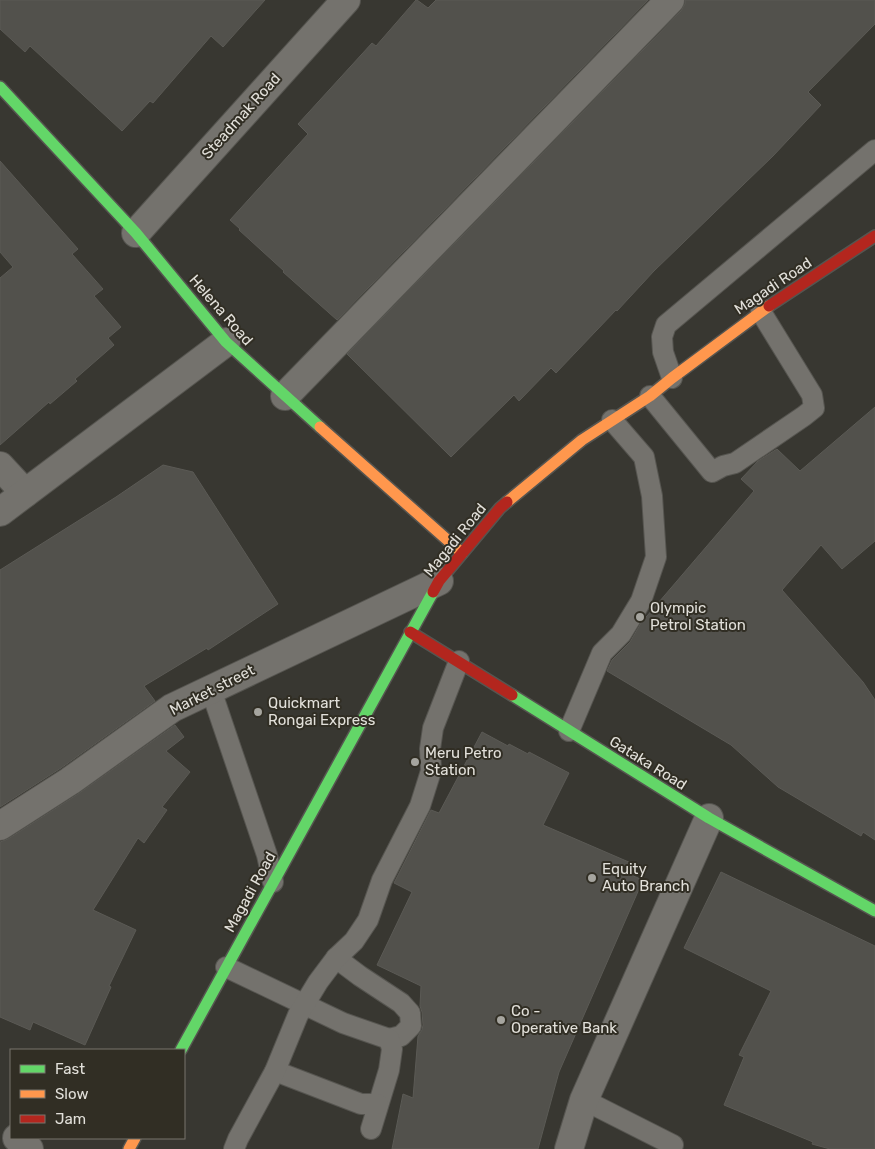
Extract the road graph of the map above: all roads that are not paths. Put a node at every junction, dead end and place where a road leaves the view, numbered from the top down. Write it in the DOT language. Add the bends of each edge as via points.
graph roads {
  1 [pos="346,0"];
  2 [pos="670,0"];
  3 [pos="0,87"];
  4 [pos="875,150"];
  5 [pos="136,233"];
  6 [pos="875,236"];
  7 [pos="761,312"];
  8 [pos="226,342"];
  9 [pos="672,378"];
  10 [pos="285,396"];
  11 [pos="650,396"];
  12 [pos="612,420"];
  13 [pos="0,466"];
  14 [pos="25,493"];
  15 [pos="0,512"];
  16 [pos="462,553"];
  17 [pos="439,582"];
  18 [pos="410,632"];
  19 [pos="458,661"];
  20 [pos="211,690"];
  21 [pos="569,731"];
  22 [pos="708,818"];
  23 [pos="0,826"];
  24 [pos="273,882"];
  25 [pos="875,911"];
  26 [pos="336,958"];
  27 [pos="226,967"];
  28 [pos="304,1005"];
  29 [pos="389,1040"];
  30 [pos="182,1049"];
  31 [pos="274,1071"];
  32 [pos="584,1100"];
  33 [pos="378,1104"];
  34 [pos="371,1129"];
  35 [pos="18,1139"];
  36 [pos="29,1149"];
  37 [pos="234,1149"];
  38 [pos="570,1149"];
  39 [pos="671,1149"];
  1 -- 5 [label="street, Steadmak Road"];
  2 -- 10 [label="street"];
  3 -- 5 [label="main road, Helena Road"];
  4 -- 9 [label="lane" via="666,325 662,337 663,352"];
  5 -- 8 [label="main road, Helena Road"];
  6 -- 7 [label="main road, Magadi Road"];
  7 -- 9 [label="main road, Magadi Road"];
  7 -- 11 [label="lane" via="812,396 814,408 804,416 735,462 712,472"];
  8 -- 10 [label="main road, Helena Road"];
  8 -- 14 [label="street"];
  9 -- 11 [label="main road, Magadi Road"];
  10 -- 16 [label="main road, Helena Road"];
  11 -- 12 [label="main road, Magadi Road"];
  12 -- 16 [label="main road, Magadi Road" via="582,440 500,508"];
  12 -- 21 [label="lane" via="644,457 652,496 656,557 641,601 621,634 602,653"];
  13 -- 14 [label="street"];
  14 -- 15 [label="street"];
  16 -- 17 [label="main road, Magadi Road"];
  17 -- 18 [label="main road, Magadi Road"];
  17 -- 20 [label="street, Market street"];
  18 -- 19 [label="main road, Gataka Road"];
  18 -- 24 [label="main road, Magadi Road"];
  19 -- 21 [label="main road, Gataka Road"];
  19 -- 26 [label="lane" via="433,728 431,771 420,806 382,880 368,920 354,941"];
  20 -- 23 [label="street, Market street" via="172,708"];
  20 -- 24 [label="lane" via="267,855"];
  21 -- 22 [label="main road, Gataka Road"];
  22 -- 25 [label="main road, Gataka Road"];
  22 -- 32 [label="street"];
  24 -- 27 [label="main road, Magadi Road"];
  26 -- 28 [label="lane"];
  26 -- 29 [label="lane" via="401,1003 410,1013 411,1026 401,1036"];
  27 -- 28 [label="lane"];
  27 -- 30 [label="main road, Magadi Road"];
  28 -- 29 [label="lane"];
  28 -- 31 [label="lane"];
  29 -- 33 [label="lane" via="392,1050 389,1070"];
  31 -- 33 [label="lane" via="361,1104"];
  31 -- 37 [label="lane"];
  32 -- 38 [label="street"];
  32 -- 39 [label="lane" via="673,1145"];
  33 -- 34 [label="lane"];
  35 -- 36 [label="street"];
}
